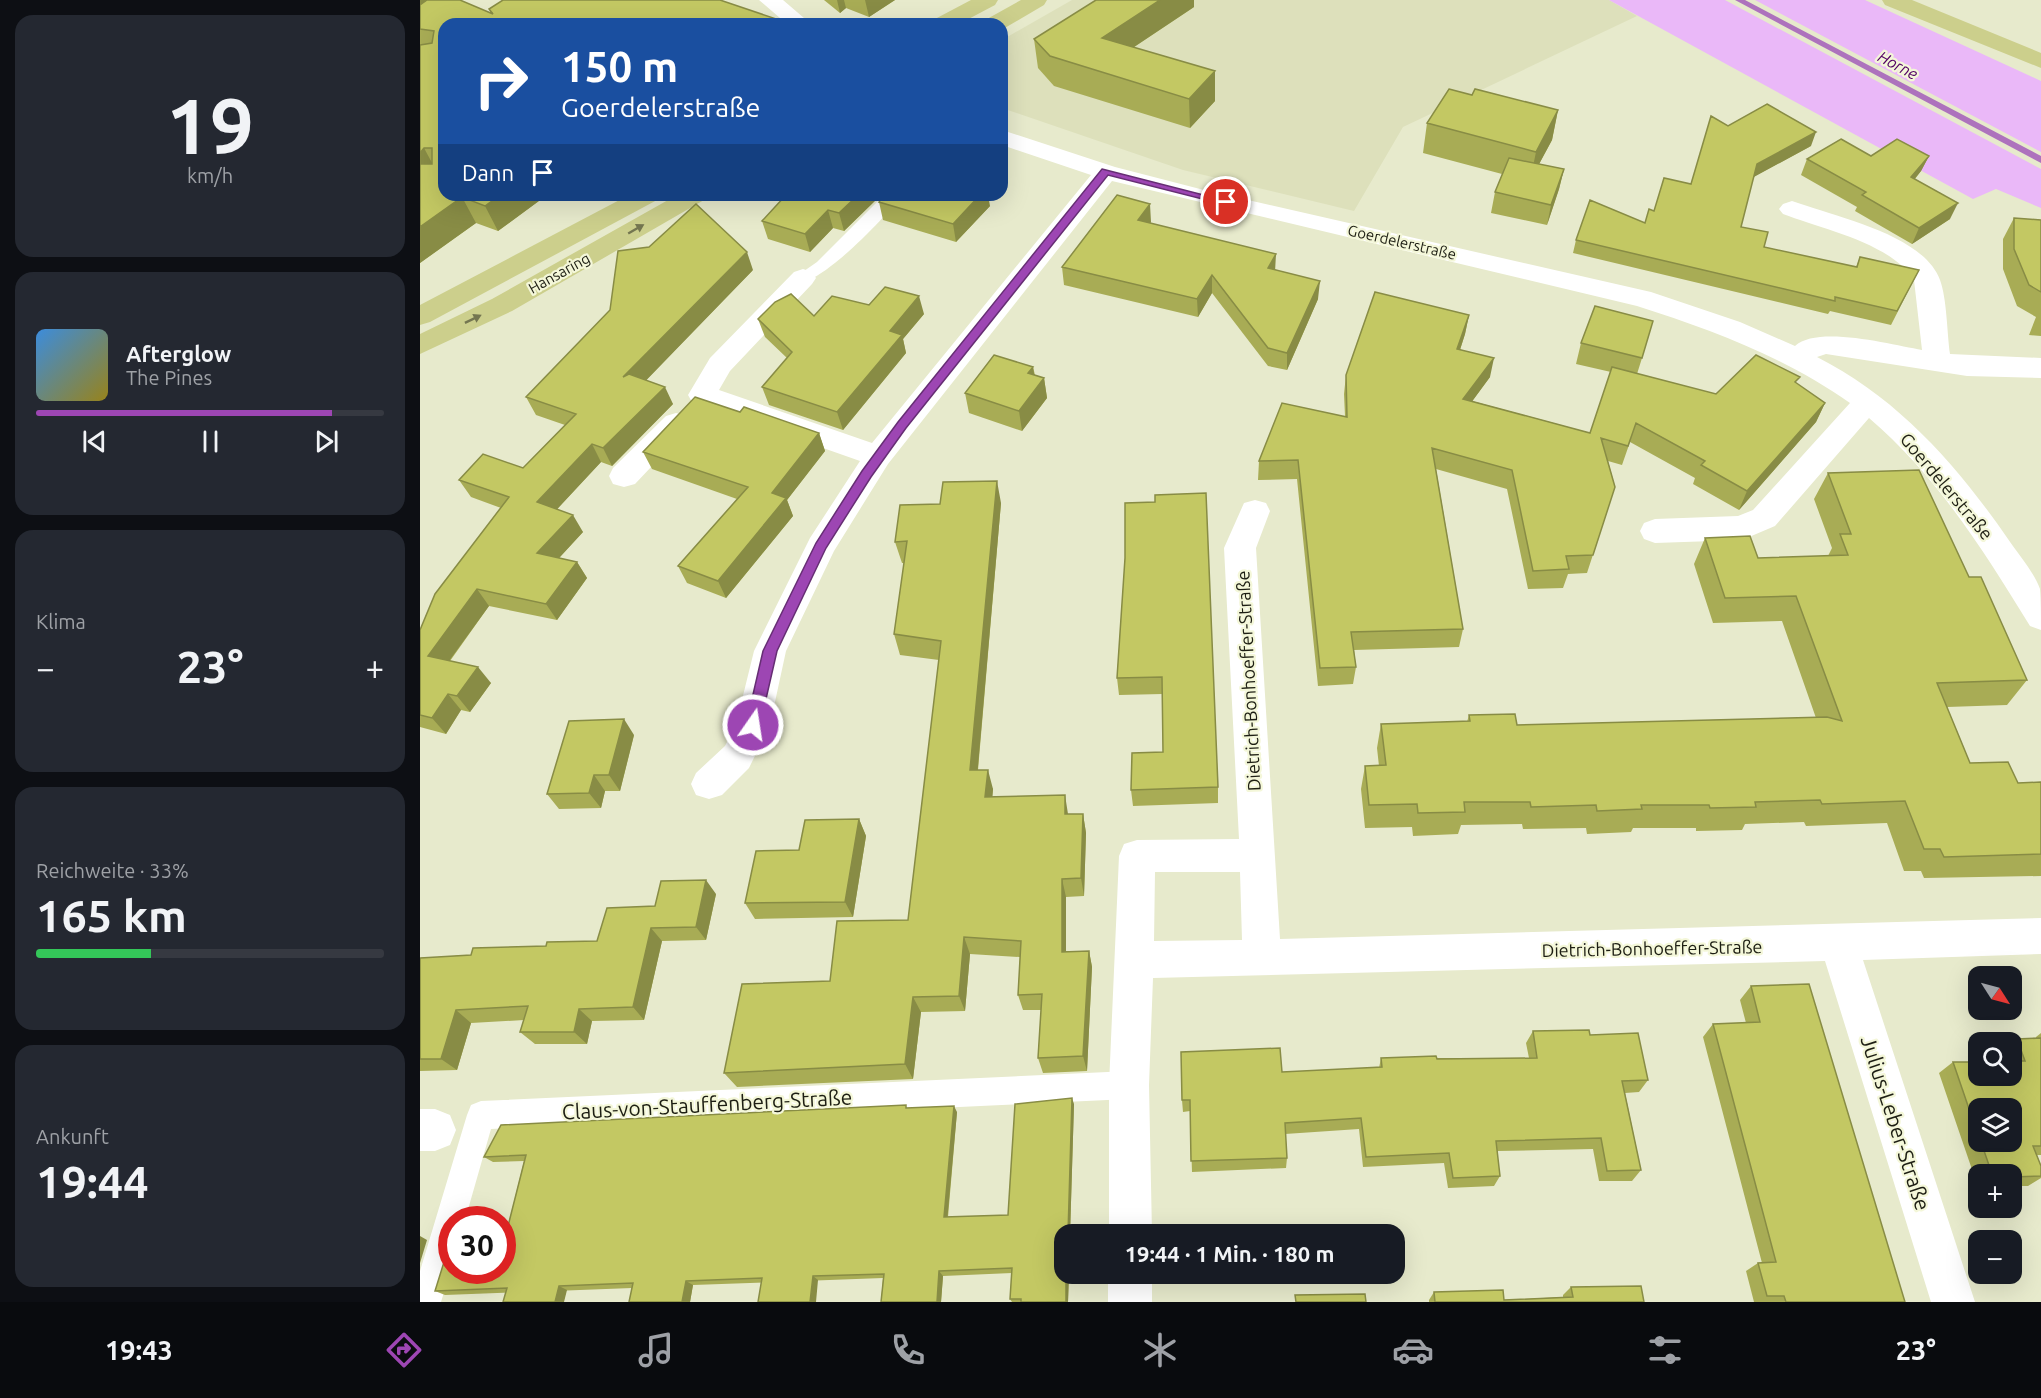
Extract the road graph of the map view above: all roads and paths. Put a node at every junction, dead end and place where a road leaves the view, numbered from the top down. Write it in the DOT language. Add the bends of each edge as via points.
graph roads {
  1 [pos="770,0"];
  2 [pos="987,0"];
  3 [pos="1036,0"];
  4 [pos="1893,0"];
  5 [pos="1916,0"];
  6 [pos="792,18"];
  7 [pos="954,18"];
  8 [pos="1005,18"];
  9 [pos="2038,60"];
  10 [pos="1008,139"];
  11 [pos="1106,172"];
  12 [pos="637,201"];
  13 [pos="684,201"];
  14 [pos="888,201"];
  15 [pos="1792,209"];
  16 [pos="803,278"];
  17 [pos="420,316"];
  18 [pos="420,345"];
  19 [pos="1797,360"];
  20 [pos="1937,361"];
  21 [pos="2041,368"];
  22 [pos="702,395"];
  23 [pos="1868,401"];
  24 [pos="878,456"];
  25 [pos="624,476"];
  26 [pos="1255,511"];
  27 [pos="1655,531"];
  28 [pos="2041,617"];
  29 [pos="709,784"];
  30 [pos="1258,855"];
  31 [pos="2041,936"];
  32 [pos="1839,944"];
  33 [pos="1262,957"];
  34 [pos="1134,960"];
  35 [pos="1129,1085"];
  36 [pos="1130,1224"];
  37 [pos="1130,1284"];
  38 [pos="426,1302"];
  39 [pos="1130,1302"];
  40 [pos="1953,1302"];
  1 -- 6 [label="street"];
  2 -- 7 [label="main road"];
  3 -- 8 [label="main road"];
  4 -- 9 [label="main road"];
  5 -- 9 [label="main road"];
  10 -- 11 [label="street, Goerdelerstraße"];
  11 -- 19 [label="street, Goerdelerstraße" via="1642,298 1747,335"];
  11 -- 24 [label="street"];
  12 -- 17 [label="main road, Hansaring"];
  18 -- 13 [label="main road, Hansaring, one-way" via="502,305"];
  14 -- 16 [label="lane" via="823,266"];
  15 -- 20 [label="street" via="1900,252 1923,270"];
  16 -- 22 [label="street" via="720,365"];
  19 -- 20 [label="street" via="1810,348 1826,345"];
  19 -- 23 [label="street, Goerdelerstraße"];
  20 -- 21 [label="street"];
  22 -- 24 [label="street"];
  22 -- 25 [label="street"];
  23 -- 27 [label="street" via="1764,518 1742,528"];
  23 -- 28 [label="street, Goerdelerstraße" via="1942,475 2004,556"];
  24 -- 29 [label="street" via="820,546 770,651 753,725 737,757"];
  26 -- 30 [label="street, Dietrich-Bonhoeffer-Straße" via="1240,548"];
  30 -- 33 [label="street, Dietrich-Bonhoeffer-Straße"];
  30 -- 34 [label="street" via="1137,856"];
  31 -- 32 [label="street, Dietrich-Bonhoeffer-Straße"];
  32 -- 33 [label="street, Dietrich-Bonhoeffer-Straße"];
  32 -- 40 [label="street, Julius-Leber-Straße"];
  33 -- 34 [label="street, Dietrich-Bonhoeffer-Straße"];
  34 -- 35 [label="street"];
  35 -- 36 [label="street"];
  35 -- 38 [label="lane, Claus-von-Stauffenberg-Straße" via="481,1115"];
  37 -- 39 [label="street"];
}
